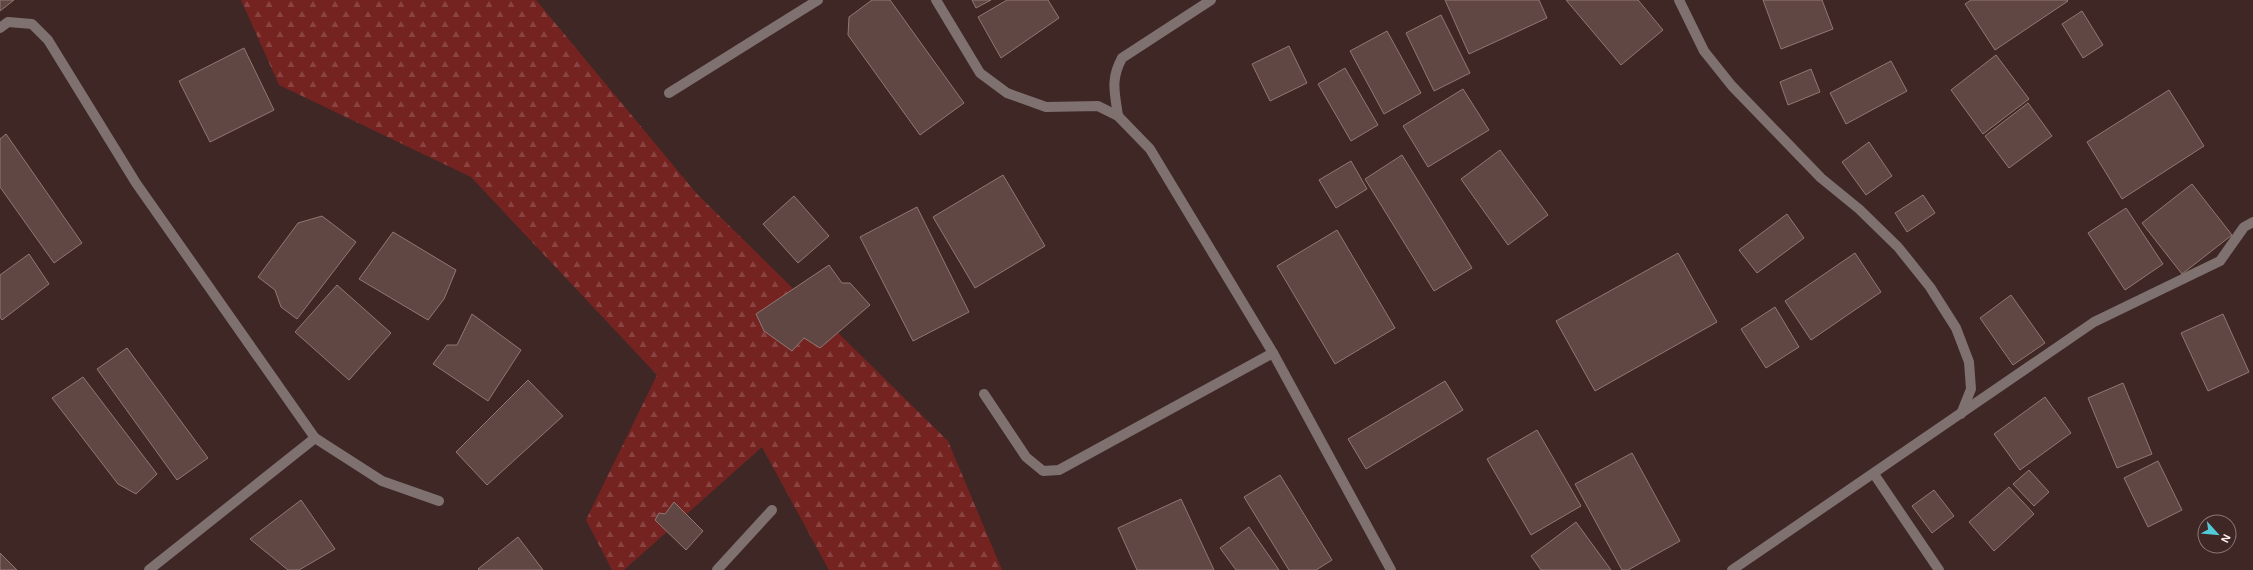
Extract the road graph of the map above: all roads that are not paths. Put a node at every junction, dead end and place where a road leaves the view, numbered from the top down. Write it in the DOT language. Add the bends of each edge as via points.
graph roads {
  1 [pos="818,0"];
  2 [pos="936,0"];
  3 [pos="1211,0"];
  4 [pos="1679,0"];
  5 [pos="0,28"];
  6 [pos="669,93"];
  7 [pos="1118,116"];
  8 [pos="2253,222"];
  9 [pos="1273,353"];
  10 [pos="984,394"];
  11 [pos="1961,414"];
  12 [pos="315,438"];
  13 [pos="1874,474"];
  14 [pos="439,501"];
  15 [pos="772,510"];
  16 [pos="149,570"];
  17 [pos="716,570"];
  18 [pos="1390,570"];
  19 [pos="1732,570"];
  20 [pos="1940,570"];
  1 -- 6 [label="street"];
  2 -- 7 [label="street" via="980,73 1007,93 1046,107 1098,106"];
  3 -- 7 [label="street" via="1122,58 1114,72"];
  4 -- 11 [label="street" via="1704,51 1732,86 1821,178 1859,209 1898,247 1930,287 1956,328 1969,362 1971,389"];
  5 -- 12 [label="street" via="8,22 32,24 48,40 136,183"];
  7 -- 9 [label="street" via="1150,148"];
  8 -- 11 [label="street" via="2244,227 2220,261 2094,322"];
  9 -- 10 [label="street" via="1058,470 1043,471 1026,457"];
  9 -- 18 [label="street"];
  11 -- 13 [label="street"];
  12 -- 14 [label="street" via="382,481"];
  12 -- 16 [label="street"];
  13 -- 19 [label="street"];
  13 -- 20 [label="street"];
  15 -- 17 [label="street"];
}
